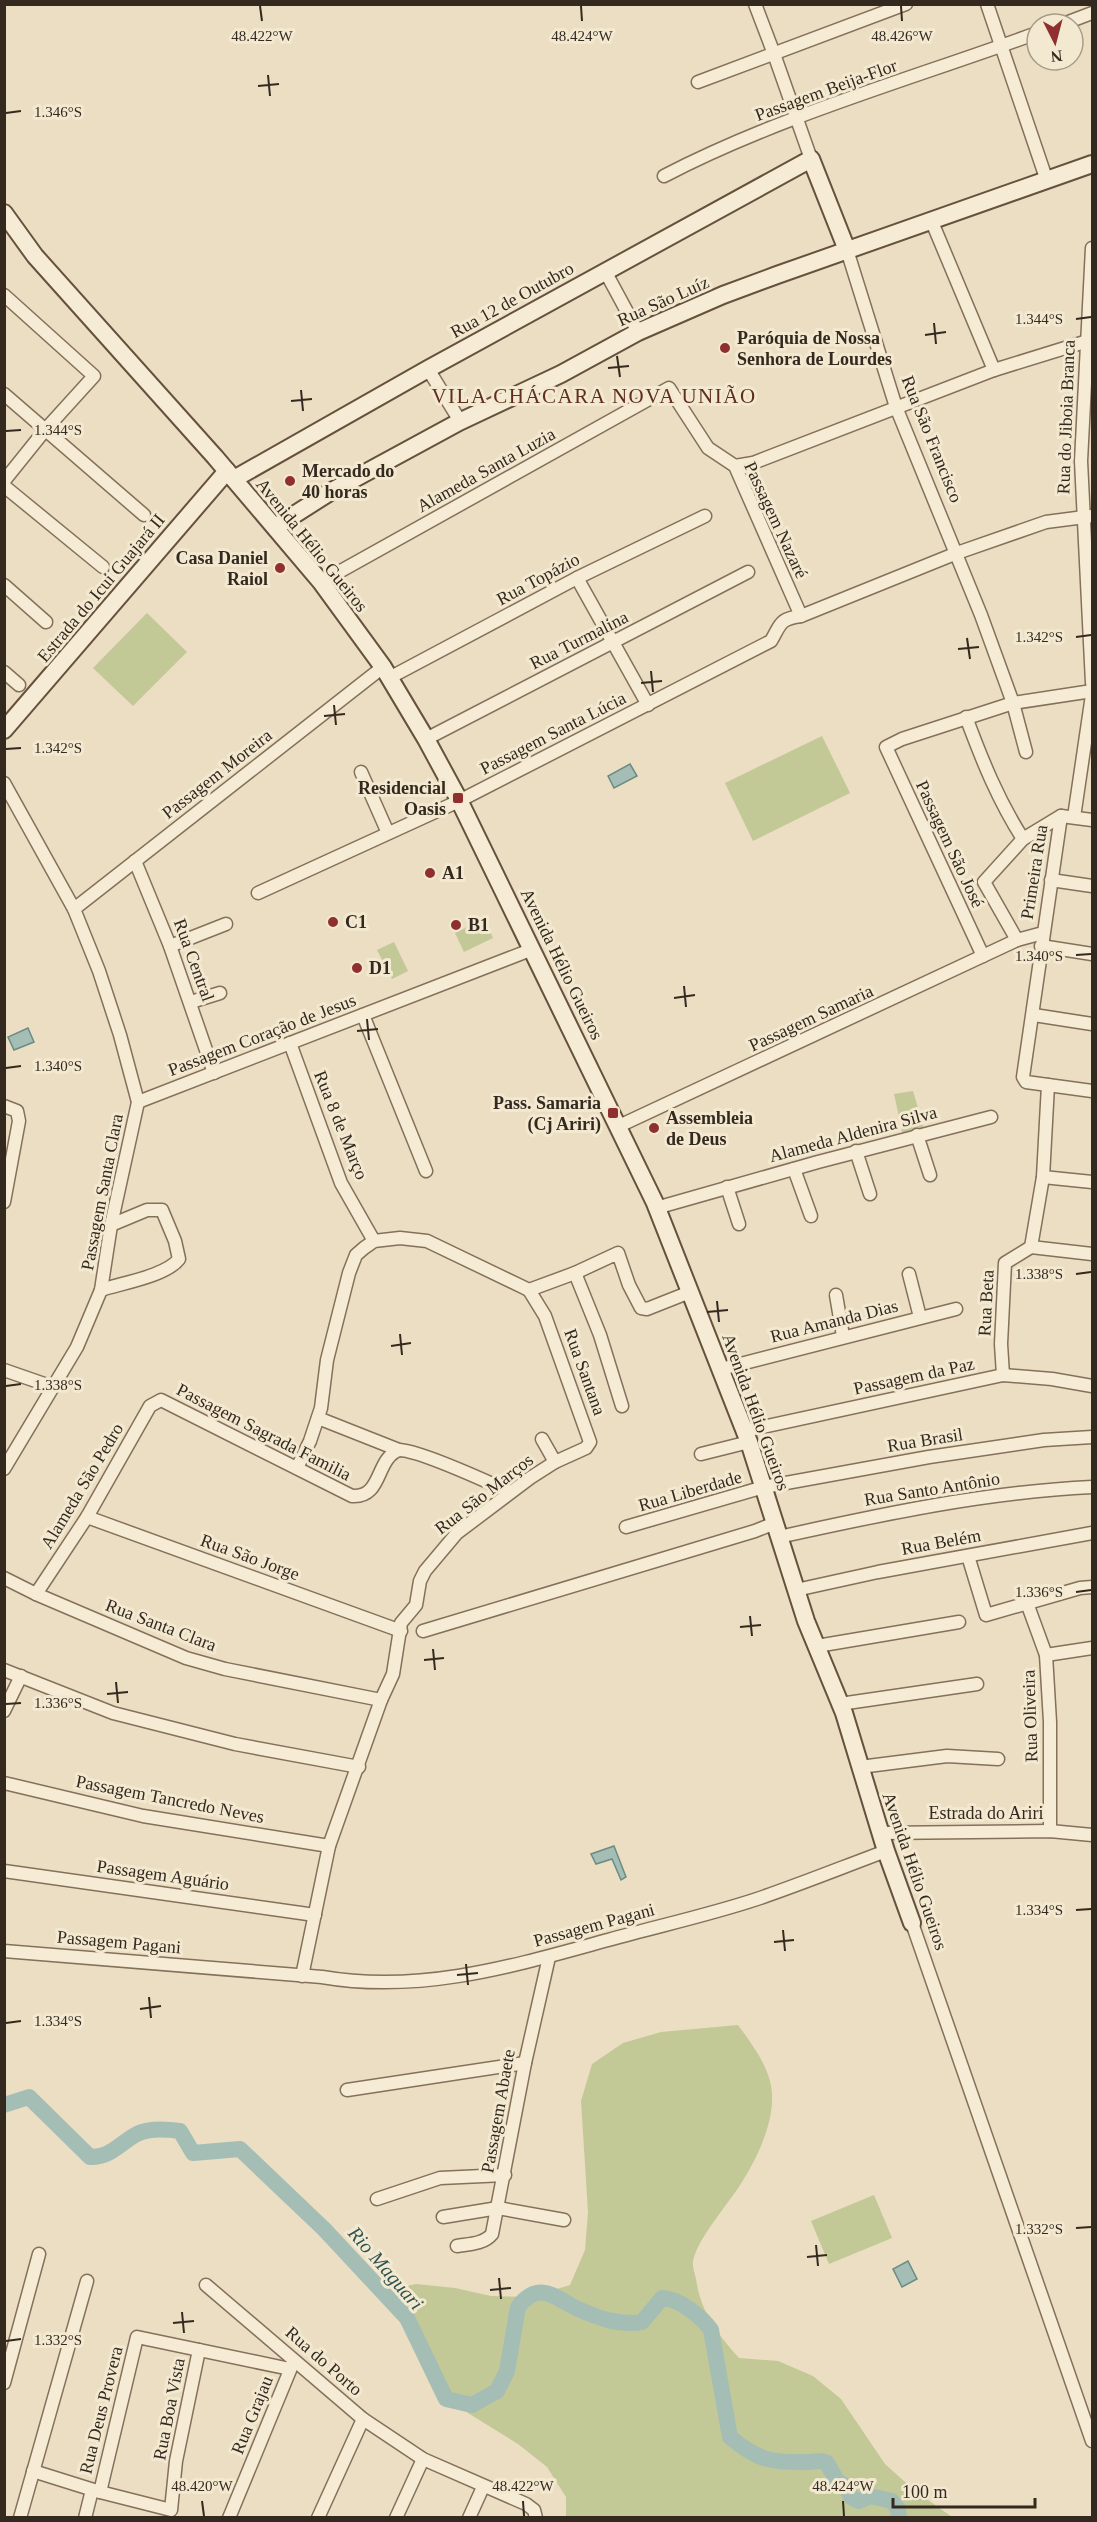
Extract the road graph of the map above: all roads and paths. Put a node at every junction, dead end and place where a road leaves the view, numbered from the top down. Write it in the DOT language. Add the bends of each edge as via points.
graph roads {
  1 [pos="754,4"];
  2 [pos="906,4"];
  3 [pos="987,4"];
  4 [pos="1025,37"];
  5 [pos="1002,46"];
  6 [pos="774,54"];
  7 [pos="698,82"];
  8 [pos="797,119"];
  9 [pos="811,159"];
  10 [pos="1092,164"];
  11 [pos="664,176"];
  12 [pos="1047,181"];
  13 [pos="4,213"];
  14 [pos="932,222"];
  15 [pos="1092,248"];
  16 [pos="846,250"];
  17 [pos="605,271"];
  18 [pos="4,295"];
  19 [pos="638,332"];
  20 [pos="1089,341"];
  21 [pos="428,369"];
  22 [pos="994,370"];
  23 [pos="669,388"];
  24 [pos="4,394"];
  25 [pos="896,407"];
  26 [pos="460,421"];
  27 [pos="45,430"];
  28 [pos="735,466"];
  29 [pos="230,475"];
  30 [pos="4,481"];
  31 [pos="4,486"];
  32 [pos="144,515"];
  33 [pos="705,516"];
  34 [pos="1087,516"];
  35 [pos="275,527"];
  36 [pos="957,553"];
  37 [pos="103,567"];
  38 [pos="748,572"];
  39 [pos="577,578"];
  40 [pos="321,582"];
  41 [pos="4,585"];
  42 [pos="801,616"];
  43 [pos="46,622"];
  44 [pos="613,642"];
  45 [pos="4,672"];
  46 [pos="386,672"];
  47 [pos="1092,683"];
  48 [pos="19,685"];
  49 [pos="1092,693"];
  50 [pos="1013,703"];
  51 [pos="648,705"];
  52 [pos="966,717"];
  53 [pos="4,730"];
  54 [pos="426,739"];
  55 [pos="1026,752"];
  56 [pos="360,772"];
  57 [pos="4,783"];
  58 [pos="459,801"];
  59 [pos="1067,817"];
  60 [pos="1092,820"];
  61 [pos="388,833"];
  62 [pos="1023,839"];
  63 [pos="135,861"];
  64 [pos="1051,880"];
  65 [pos="1092,886"];
  66 [pos="258,893"];
  67 [pos="74,909"];
  68 [pos="226,924"];
  69 [pos="1043,933"];
  70 [pos="1017,940"];
  71 [pos="170,946"];
  72 [pos="1041,946"];
  73 [pos="533,949"];
  74 [pos="1092,954"];
  75 [pos="983,956"];
  76 [pos="220,993"];
  77 [pos="191,1002"];
  78 [pos="363,1015"];
  79 [pos="1034,1015"];
  80 [pos="1092,1024"];
  81 [pos="290,1043"];
  82 [pos="214,1073"];
  83 [pos="1048,1085"];
  84 [pos="1092,1091"];
  85 [pos="138,1102"];
  86 [pos="4,1106"];
  87 [pos="991,1117"];
  88 [pos="619,1126"];
  89 [pos="917,1135"];
  90 [pos="856,1151"];
  91 [pos="794,1169"];
  92 [pos="426,1171"];
  93 [pos="930,1175"];
  94 [pos="1043,1177"];
  95 [pos="1092,1182"];
  96 [pos="727,1187"];
  97 [pos="870,1194"];
  98 [pos="4,1202"];
  99 [pos="657,1208"];
  100 [pos="811,1216"];
  101 [pos="739,1224"];
  102 [pos="111,1225"];
  103 [pos="374,1241"];
  104 [pos="1031,1247"];
  105 [pos="1092,1254"];
  106 [pos="575,1273"];
  107 [pos="909,1274"];
  108 [pos="101,1290"];
  109 [pos="530,1290"];
  110 [pos="690,1292"];
  111 [pos="836,1295"];
  112 [pos="956,1309"];
  113 [pos="920,1317"];
  114 [pos="843,1336"];
  115 [pos="720,1369"];
  116 [pos="4,1370"];
  117 [pos="1004,1375"];
  118 [pos="1092,1386"];
  119 [pos="53,1387"];
  120 [pos="161,1400"];
  121 [pos="622,1406"];
  122 [pos="318,1418"];
  123 [pos="746,1436"];
  124 [pos="1092,1437"];
  125 [pos="542,1439"];
  126 [pos="399,1450"];
  127 [pos="701,1454"];
  128 [pos="567,1457"];
  129 [pos="555,1462"];
  130 [pos="297,1468"];
  131 [pos="4,1469"];
  132 [pos="764,1487"];
  133 [pos="1092,1487"];
  134 [pos="510,1492"];
  135 [pos="87,1517"];
  136 [pos="626,1527"];
  137 [pos="777,1530"];
  138 [pos="1092,1533"];
  139 [pos="968,1556"];
  140 [pos="4,1578"];
  141 [pos="1092,1587"];
  142 [pos="796,1590"];
  143 [pos="36,1594"];
  144 [pos="1027,1603"];
  145 [pos="959,1622"];
  146 [pos="401,1631"];
  147 [pos="423,1631"];
  148 [pos="817,1646"];
  149 [pos="1092,1648"];
  150 [pos="1046,1655"];
  151 [pos="4,1670"];
  152 [pos="21,1676"];
  153 [pos="977,1684"];
  154 [pos="381,1700"];
  155 [pos="840,1704"];
  156 [pos="4,1711"];
  157 [pos="998,1759"];
  158 [pos="359,1767"];
  159 [pos="860,1767"];
  160 [pos="4,1783"];
  161 [pos="1050,1831"];
  162 [pos="880,1833"];
  163 [pos="1092,1835"];
  164 [pos="329,1846"];
  165 [pos="886,1851"];
  166 [pos="4,1871"];
  167 [pos="315,1915"];
  168 [pos="912,1923"];
  169 [pos="4,1951"];
  170 [pos="549,1957"];
  171 [pos="302,1976"];
  172 [pos="525,2063"];
  173 [pos="347,2090"];
  174 [pos="505,2175"];
  175 [pos="377,2199"];
  176 [pos="498,2208"];
  177 [pos="443,2217"];
  178 [pos="564,2220"];
  179 [pos="457,2246"];
  180 [pos="39,2254"];
  181 [pos="87,2281"];
  182 [pos="206,2285"];
  183 [pos="199,2350"];
  184 [pos="293,2364"];
  185 [pos="4,2383"];
  186 [pos="363,2419"];
  187 [pos="1092,2441"];
  188 [pos="423,2459"];
  189 [pos="33,2471"];
  190 [pos="483,2487"];
  191 [pos="96,2491"];
  192 [pos="162,2512"];
  193 [pos="20,2517"];
  194 [pos="85,2517"];
  195 [pos="230,2517"];
  196 [pos="318,2517"];
  197 [pos="396,2517"];
  198 [pos="469,2517"];
  199 [pos="536,2517"];
  1 -- 6 [label="street, Rua São Francisco"];
  2 -- 6 [label="street"];
  3 -- 5 [label="street"];
  4 -- 5 [label="street, Passagem Beija-Flor"];
  5 -- 8 [label="street, Passagem Beija-Flor"];
  5 -- 12 [label="street"];
  6 -- 7 [label="street"];
  6 -- 8 [label="street, Rua São Francisco"];
  8 -- 9 [label="street, Rua São Francisco"];
  8 -- 11 [label="street, Passagem Beija-Flor" via="705,155"];
  9 -- 16 [label="main road, Rua São Francisco"];
  9 -- 17 [label="main road, Rua 12 de Outubro"];
  10 -- 12 [label="main road, Rua São Luíz"];
  12 -- 14 [label="main road, Rua São Luíz"];
  13 -- 29 [label="main road, Avenida Hélio Gueiros" via="35,256"];
  14 -- 16 [label="main road, Rua São Luíz"];
  14 -- 22 [label="street"];
  15 -- 20 [label="street, Rua do Jiboia Branca"];
  16 -- 19 [label="main road, Rua São Luíz" via="723,295"];
  16 -- 25 [label="street, Rua São Francisco"];
  17 -- 19 [label="street"];
  17 -- 21 [label="main road, Rua 12 de Outubro"];
  18 -- 27 [label="street" via="94,376"];
  19 -- 26 [label="main road, Rua São Luíz" via="561,374"];
  20 -- 22 [label="street"];
  20 -- 34 [label="street, Rua do Jiboia Branca" via="1081,460"];
  21 -- 26 [label="street"];
  21 -- 29 [label="main road, Rua 12 de Outubro"];
  22 -- 25 [label="street"];
  23 -- 28 [label="street, Passagem Nazaré" via="708,448"];
  23 -- 40 [label="street, Alameda Santa Luzia"];
  24 -- 27 [label="street"];
  25 -- 28 [label="street" via="753,463"];
  25 -- 36 [label="street, Rua São Francisco"];
  26 -- 35 [label="main road, Rua São Luíz" via="330,492"];
  27 -- 30 [label="street"];
  27 -- 32 [label="street"];
  28 -- 42 [label="street, Passagem Nazaré"];
  29 -- 35 [label="main road, Avenida Hélio Gueiros"];
  29 -- 53 [label="main road, Estrada do Icui Guajará II"];
  31 -- 37 [label="street"];
  33 -- 39 [label="street, Rua Topázio"];
  34 -- 36 [label="street, Passagem Santa Lúcia" via="1046,522"];
  34 -- 47 [label="street, Rua do Jiboia Branca"];
  35 -- 40 [label="main road, Avenida Hélio Gueiros"];
  36 -- 42 [label="street, Passagem Santa Lúcia"];
  36 -- 50 [label="street, Rua São Francisco"];
  38 -- 44 [label="street, Rua Turmalina"];
  39 -- 44 [label="street"];
  39 -- 46 [label="street, Rua Topázio"];
  40 -- 46 [label="main road, Avenida Hélio Gueiros"];
  41 -- 43 [label="street"];
  42 -- 51 [label="street, Passagem Santa Lúcia" via="782,621 771,641"];
  44 -- 51 [label="street"];
  44 -- 54 [label="street, Rua Turmalina"];
  45 -- 48 [label="street"];
  46 -- 54 [label="main road, Avenida Hélio Gueiros"];
  46 -- 63 [label="street, Passagem Moreira"];
  49 -- 50 [label="street"];
  49 -- 59 [label="street, Primeira Rua"];
  50 -- 52 [label="street"];
  50 -- 55 [label="street, Rua São Francisco"];
  51 -- 58 [label="street, Passagem Santa Lúcia"];
  52 -- 62 [label="street" via="996,792"];
  52 -- 75 [label="street, Passagem São José" via="886,747"];
  54 -- 58 [label="main road, Avenida Hélio Gueiros"];
  56 -- 61 [label="street"];
  57 -- 67 [label="street, Passagem Santa Clara"];
  58 -- 61 [label="street, Passagem Santa Lúcia"];
  58 -- 73 [label="main road, Avenida Hélio Gueiros"];
  59 -- 60 [label="street"];
  59 -- 62 [label="street"];
  59 -- 64 [label="street, Primeira Rua"];
  61 -- 66 [label="street, Passagem Santa Lúcia"];
  62 -- 70 [label="street" via="984,882"];
  63 -- 67 [label="street, Passagem Moreira"];
  63 -- 71 [label="street, Rua Central"];
  64 -- 65 [label="street"];
  64 -- 69 [label="street, Primeira Rua"];
  67 -- 85 [label="street, Passagem Santa Clara" via="99,971"];
  68 -- 71 [label="street"];
  69 -- 70 [label="street, Passagem Samaria"];
  69 -- 72 [label="street, Primeira Rua"];
  70 -- 75 [label="street, Passagem Samaria"];
  71 -- 77 [label="street, Rua Central"];
  72 -- 74 [label="street"];
  72 -- 79 [label="street, Primeira Rua"];
  73 -- 78 [label="street, Passagem Coração de Jesus"];
  73 -- 88 [label="main road, Avenida Hélio Gueiros"];
  75 -- 88 [label="street, Passagem Samaria"];
  76 -- 77 [label="street"];
  77 -- 82 [label="street, Rua Central"];
  78 -- 81 [label="street, Passagem Coração de Jesus"];
  78 -- 92 [label="street"];
  79 -- 80 [label="street"];
  79 -- 83 [label="street, Primeira Rua" via="1023,1077 1026,1082"];
  81 -- 82 [label="street, Passagem Coração de Jesus"];
  81 -- 103 [label="street, Rua 8 de Março" via="341,1183"];
  82 -- 85 [label="street, Passagem Coração de Jesus"];
  83 -- 84 [label="street"];
  83 -- 94 [label="street"];
  85 -- 102 [label="street, Passagem Santa Clara"];
  86 -- 98 [label="street" via="17,1111 19,1121"];
  87 -- 89 [label="street, Alameda Aldenira Silva"];
  88 -- 99 [label="main road, Avenida Hélio Gueiros"];
  89 -- 90 [label="street, Alameda Aldenira Silva"];
  89 -- 93 [label="street"];
  90 -- 91 [label="street, Alameda Aldenira Silva"];
  90 -- 97 [label="street"];
  91 -- 96 [label="street, Alameda Aldenira Silva"];
  91 -- 100 [label="street"];
  94 -- 95 [label="street"];
  94 -- 104 [label="street"];
  96 -- 99 [label="street, Alameda Aldenira Silva"];
  96 -- 101 [label="street"];
  99 -- 110 [label="main road, Avenida Hélio Gueiros"];
  102 -- 108 [label="street, Passagem Santa Clara"];
  102 -- 108 [label="street" via="147,1210 162,1210 179,1259 157,1273"];
  103 -- 109 [label="street" via="427,1241"];
  103 -- 122 [label="street" via="356,1255 334,1327"];
  104 -- 105 [label="street"];
  104 -- 117 [label="street, Rua Beta" via="1005,1263 1001,1344"];
  106 -- 109 [label="street"];
  106 -- 110 [label="street" via="618,1252 640,1308 647,1309"];
  106 -- 121 [label="street, Rua Santana"];
  107 -- 113 [label="street"];
  108 -- 119 [label="street, Passagem Santa Clara" via="77,1347"];
  109 -- 128 [label="street, Rua Santana" via="546,1316 590,1442"];
  110 -- 115 [label="main road, Avenida Hélio Gueiros"];
  111 -- 114 [label="street"];
  112 -- 113 [label="street, Rua Amanda Dias"];
  113 -- 114 [label="street, Rua Amanda Dias"];
  114 -- 115 [label="street, Rua Amanda Dias"];
  115 -- 123 [label="main road, Avenida Hélio Gueiros"];
  116 -- 119 [label="street"];
  117 -- 118 [label="street, Passagem da Paz"];
  117 -- 123 [label="street, Passagem da Paz"];
  119 -- 131 [label="street, Passagem Santa Clara"];
  120 -- 130 [label="street, Passagem Sagrada Familia"];
  120 -- 135 [label="street, Alameda São Pedro" via="150,1406"];
  122 -- 126 [label="street"];
  122 -- 130 [label="street"];
  123 -- 127 [label="street, Passagem da Paz"];
  123 -- 132 [label="main road, Avenida Hélio Gueiros"];
  124 -- 132 [label="street, Rua Brasil" via="929,1457"];
  125 -- 129 [label="street"];
  126 -- 130 [label="street, Passagem Sagrada Familia" via="389,1456 376,1484 361,1497"];
  126 -- 134 [label="street" via="416,1453"];
  128 -- 129 [label="street, Rua São Marços"];
  129 -- 134 [label="street, Rua São Marços"];
  132 -- 136 [label="street, Rua Liberdade"];
  132 -- 137 [label="main road, Avenida Hélio Gueiros"];
  133 -- 137 [label="street, Rua Santo Antônio" via="915,1507"];
  134 -- 146 [label="street, Rua São Marços" via="457,1533 434,1559 420,1581 416,1605 401,1623"];
  135 -- 143 [label="street, Alameda São Pedro"];
  135 -- 146 [label="street, Rua São Jorge"];
  137 -- 142 [label="main road, Avenida Hélio Gueiros"];
  137 -- 147 [label="street, Rua Santo Antônio" via="722,1542"];
  138 -- 139 [label="street, Rua Belém"];
  139 -- 142 [label="street, Rua Belém"];
  139 -- 144 [label="street" via="986,1615"];
  140 -- 143 [label="street, Rua Santa Clara"];
  141 -- 144 [label="street"];
  142 -- 148 [label="main road, Avenida Hélio Gueiros"];
  143 -- 154 [label="street, Rua Santa Clara" via="186,1658"];
  144 -- 150 [label="street, Rua Oliveira"];
  145 -- 148 [label="street"];
  146 -- 154 [label="street" via="393,1674"];
  148 -- 155 [label="main road, Avenida Hélio Gueiros"];
  149 -- 150 [label="street"];
  150 -- 161 [label="street, Rua Oliveira"];
  151 -- 152 [label="street"];
  152 -- 156 [label="street"];
  152 -- 158 [label="street" via="113,1713 235,1744"];
  153 -- 155 [label="street"];
  154 -- 158 [label="street"];
  155 -- 159 [label="main road, Avenida Hélio Gueiros"];
  157 -- 159 [label="street" via="947,1755"];
  158 -- 164 [label="street"];
  159 -- 162 [label="main road, Avenida Hélio Gueiros"];
  160 -- 164 [label="street, Passagem Tancredo Neves" via="143,1816"];
  161 -- 162 [label="street, Estrada do Ariri"];
  161 -- 163 [label="street, Estrada do Ariri"];
  162 -- 165 [label="main road, Avenida Hélio Gueiros"];
  164 -- 167 [label="street"];
  165 -- 168 [label="main road, Avenida Hélio Gueiros"];
  165 -- 170 [label="street, Passagem Pagani" via="757,1899"];
  166 -- 167 [label="street, Passagem Aguário"];
  167 -- 171 [label="street"];
  168 -- 187 [label="street, Avenida Hélio Gueiros"];
  169 -- 171 [label="street, Passagem Pagani"];
  170 -- 171 [label="street, Passagem Pagani" via="487,1972 407,1982 370,1984"];
  170 -- 172 [label="street, Passagem Abaete"];
  172 -- 173 [label="street"];
  172 -- 174 [label="street, Passagem Abaete"];
  174 -- 175 [label="street" via="441,2178"];
  174 -- 176 [label="street, Passagem Abaete"];
  176 -- 177 [label="street"];
  176 -- 178 [label="street"];
  176 -- 179 [label="street, Passagem Abaete" via="490,2238"];
  180 -- 185 [label="street"];
  181 -- 189 [label="street"];
  182 -- 184 [label="street, Rua do Porto"];
  183 -- 184 [label="street"];
  183 -- 191 [label="street, Rua Deus Provera" via="138,2337"];
  183 -- 192 [label="street, Rua Boa Vista"];
  184 -- 186 [label="street, Rua do Porto"];
  184 -- 195 [label="street, Rua Grajau"];
  186 -- 188 [label="street, Rua do Porto"];
  186 -- 196 [label="street"];
  188 -- 190 [label="street, Rua do Porto"];
  188 -- 197 [label="street"];
  189 -- 191 [label="street"];
  189 -- 193 [label="street"];
  190 -- 198 [label="street"];
  190 -- 199 [label="street, Rua do Porto" via="531,2506"];
  191 -- 192 [label="street"];
  191 -- 194 [label="street, Rua Deus Provera"];
}
